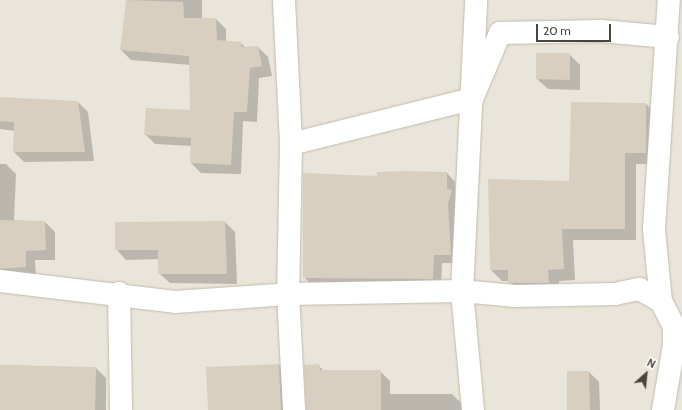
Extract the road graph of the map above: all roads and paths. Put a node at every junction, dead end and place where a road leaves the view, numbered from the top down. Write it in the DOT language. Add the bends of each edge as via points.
graph roads {
  1 [pos="284,0"];
  2 [pos="476,0"];
  3 [pos="669,0"];
  4 [pos="668,37"];
  5 [pos="472,99"];
  6 [pos="291,144"];
  7 [pos="0,281"];
  8 [pos="462,291"];
  9 [pos="119,293"];
  10 [pos="288,294"];
  11 [pos="661,301"];
  12 [pos="121,410"];
  13 [pos="294,410"];
  14 [pos="473,410"];
  15 [pos="663,410"];
  1 -- 6 [label="street"];
  2 -- 5 [label="street"];
  3 -- 4 [label="street"];
  4 -- 5 [label="street" via="601,31 500,33"];
  4 -- 11 [label="street" via="654,229"];
  5 -- 6 [label="street"];
  5 -- 8 [label="street"];
  6 -- 10 [label="street"];
  7 -- 9 [label="street"];
  8 -- 10 [label="street"];
  8 -- 11 [label="street" via="515,296 615,294 639,289"];
  8 -- 14 [label="street"];
  9 -- 10 [label="street" via="175,302"];
  9 -- 12 [label="street"];
  10 -- 13 [label="street"];
  11 -- 15 [label="street" via="674,326 674,345"];
}
